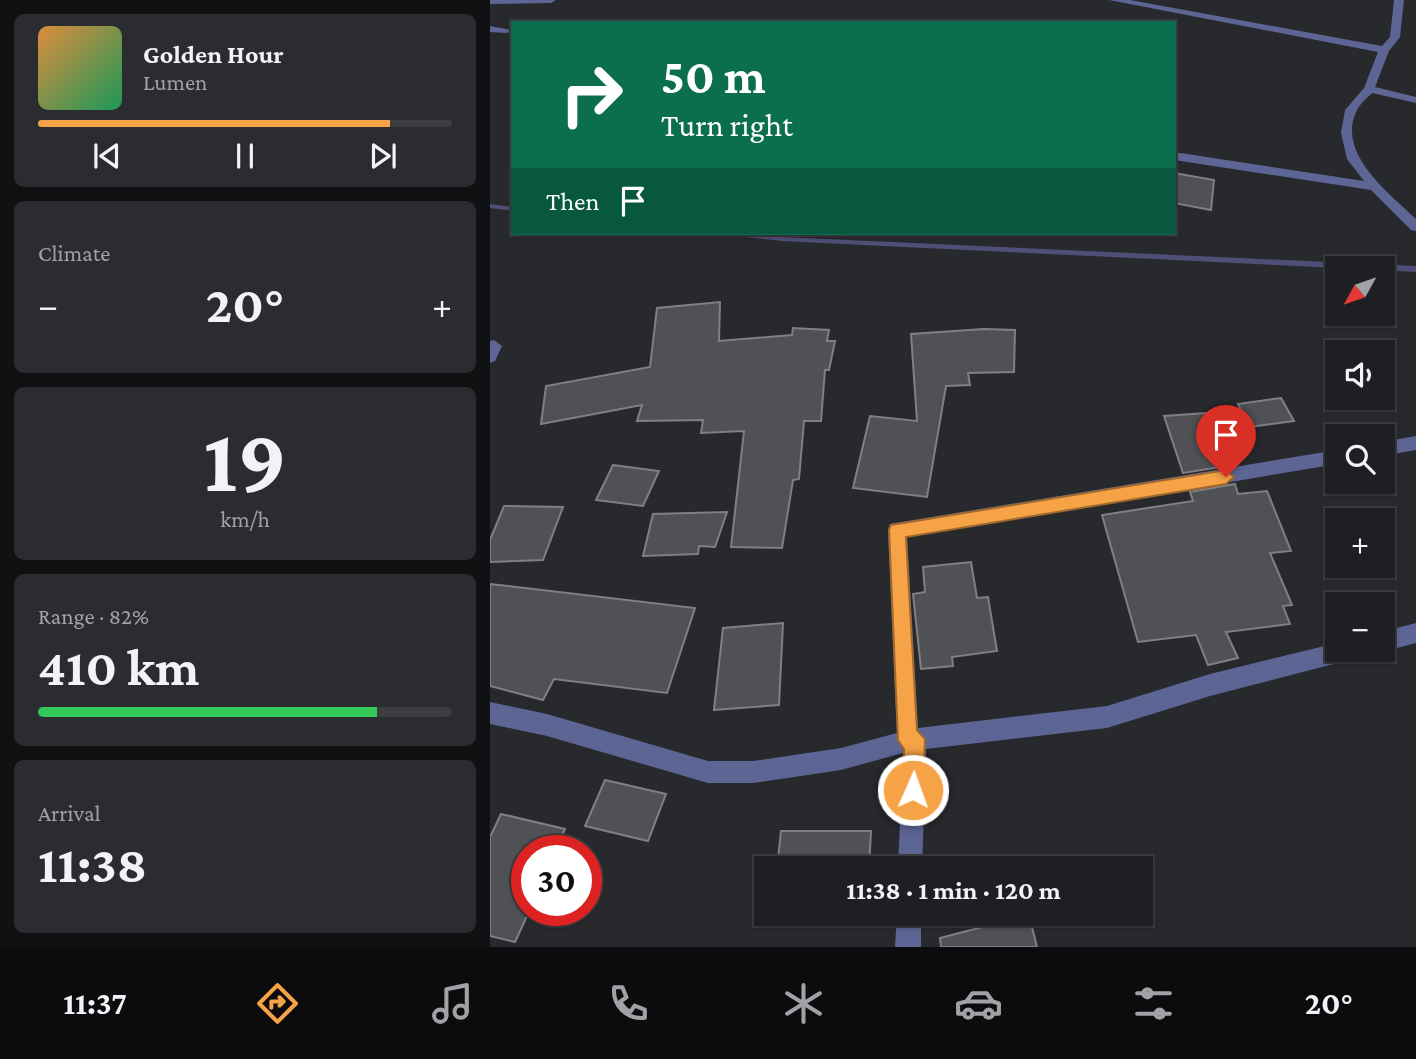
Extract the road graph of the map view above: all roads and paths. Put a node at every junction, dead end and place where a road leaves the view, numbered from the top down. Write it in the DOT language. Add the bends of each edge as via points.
graph roads {
  1 [pos="551,0"];
  2 [pos="1114,0"];
  3 [pos="1399,0"];
  4 [pos="490,1"];
  5 [pos="490,29"];
  6 [pos="507,30"];
  7 [pos="1384,50"];
  8 [pos="1369,89"];
  9 [pos="1416,100"];
  10 [pos="1176,156"];
  11 [pos="1375,187"];
  12 [pos="1416,227"];
  13 [pos="1416,443"];
  14 [pos="1395,447"];
  15 [pos="1325,459"];
  16 [pos="1416,634"];
  17 [pos="1395,639"];
  18 [pos="1325,656"];
  19 [pos="490,713"];
  20 [pos="911,739"];
  21 [pos="910,856"];
  22 [pos="909,926"];
  23 [pos="908,947"];
  1 -- 4 [label="street"];
  2 -- 7 [label="street"];
  3 -- 7 [label="street" via="1395,37"];
  5 -- 6 [label="street"];
  7 -- 8 [label="street"];
  8 -- 9 [label="street"];
  8 -- 11 [label="street" via="1350,110 1347,133 1353,159"];
  10 -- 11 [label="street"];
  11 -- 12 [label="street"];
  13 -- 14 [label="street"];
  15 -- 20 [label="street" via="897,530"];
  16 -- 17 [label="street"];
  18 -- 20 [label="street" via="1107,717"];
  19 -- 20 [label="street" via="708,772 753,772 841,759"];
  20 -- 21 [label="street"];
  22 -- 23 [label="street"];
}
